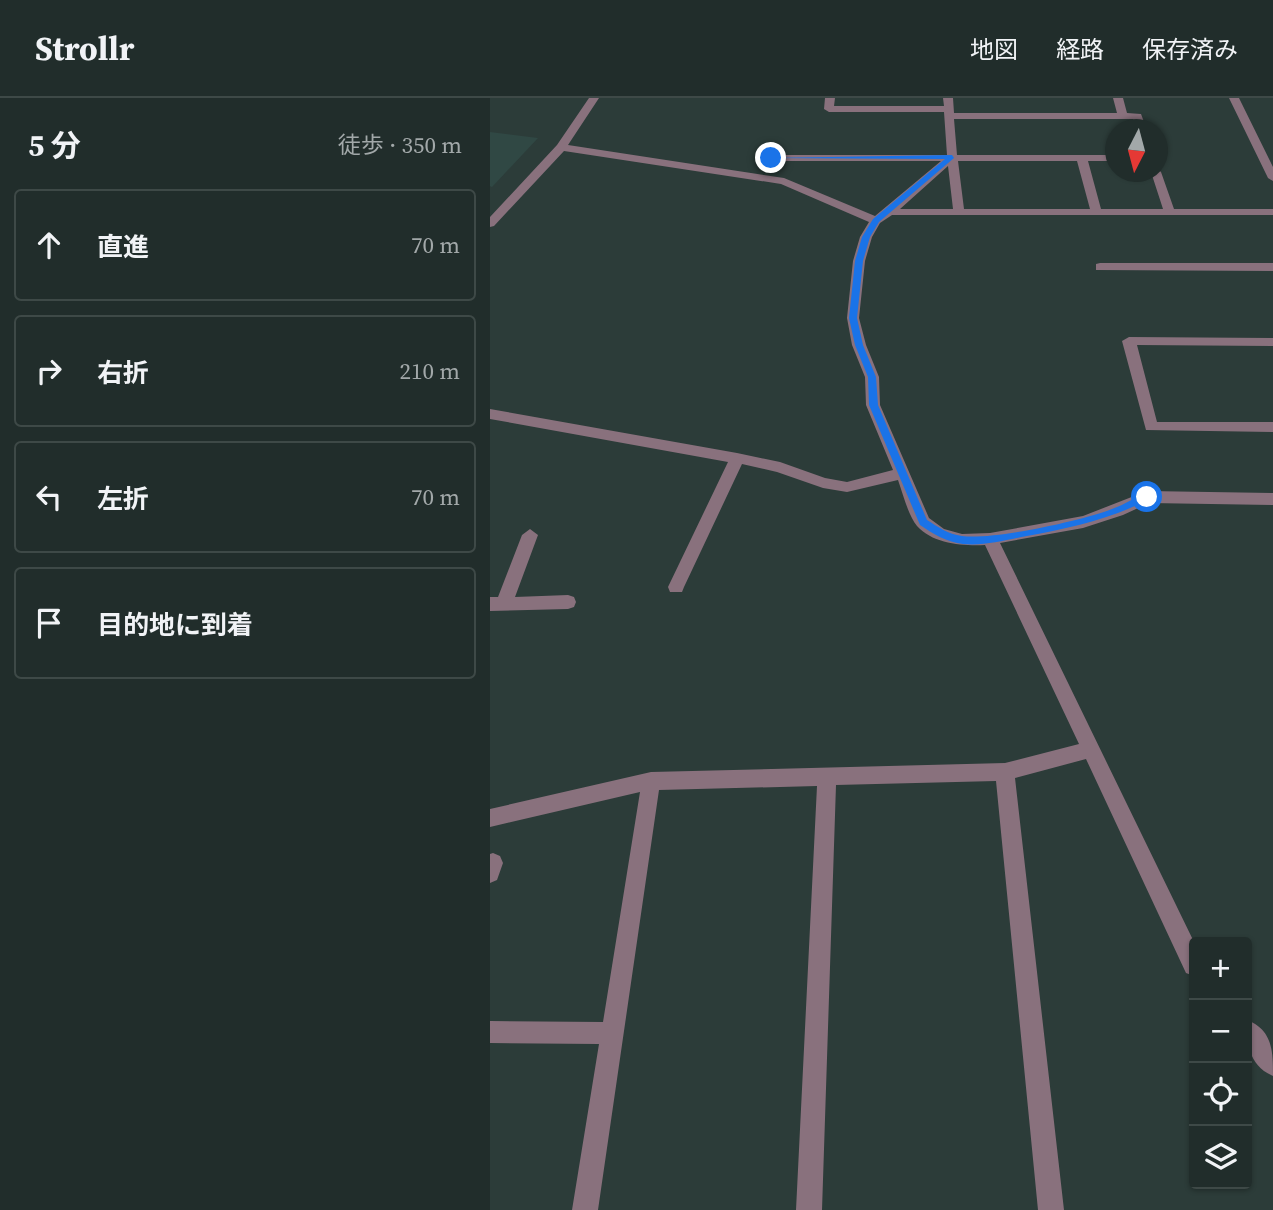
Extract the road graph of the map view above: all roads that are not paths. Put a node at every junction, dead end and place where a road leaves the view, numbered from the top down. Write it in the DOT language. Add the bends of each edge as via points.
graph roads {
  1 [pos="594,98"];
  2 [pos="830,98"];
  3 [pos="1118,98"];
  4 [pos="1234,98"];
  5 [pos="949,107"];
  6 [pos="1123,116"];
  7 [pos="1138,119"];
  8 [pos="561,147"];
  9 [pos="952,157"];
  10 [pos="771,158"];
  11 [pos="1105,158"];
  12 [pos="1082,159"];
  13 [pos="1273,178"];
  14 [pos="1160,182"];
  15 [pos="889,212"];
  16 [pos="959,212"];
  17 [pos="1170,212"];
  18 [pos="1273,212"];
  19 [pos="1097,213"];
  20 [pos="876,221"];
  21 [pos="490,224"];
  22 [pos="1100,267"];
  23 [pos="1273,267"];
  24 [pos="1273,342"];
  25 [pos="490,414"];
  26 [pos="1273,427"];
  27 [pos="737,457"];
  28 [pos="901,474"];
  29 [pos="1273,499"];
  30 [pos="530,534"];
  31 [pos="990,539"];
  32 [pos="676,587"];
  33 [pos="568,602"];
  34 [pos="497,603"];
  35 [pos="1089,750"];
  36 [pos="1005,772"];
  37 [pos="827,776"];
  38 [pos="651,781"];
  39 [pos="490,818"];
  40 [pos="1189,955"];
  41 [pos="490,1032"];
  42 [pos="613,1033"];
  43 [pos="1252,1037"];
  44 [pos="1273,1064"];
  45 [pos="585,1210"];
  46 [pos="809,1210"];
  47 [pos="1051,1210"];
  1 -- 8 [label="street"];
  2 -- 5 [label="street" via="829,109"];
  3 -- 6 [label="street"];
  4 -- 13 [label="street"];
  5 -- 6 [label="street"];
  5 -- 9 [label="street"];
  6 -- 7 [label="street"];
  8 -- 20 [label="street" via="784,181"];
  8 -- 21 [label="street"];
  9 -- 10 [label="street"];
  9 -- 12 [label="street"];
  9 -- 15 [label="street"];
  9 -- 16 [label="street"];
  11 -- 12 [label="street"];
  12 -- 19 [label="street"];
  14 -- 17 [label="street"];
  15 -- 16 [label="street"];
  15 -- 20 [label="street"];
  16 -- 19 [label="street"];
  17 -- 18 [label="street"];
  17 -- 19 [label="street"];
  20 -- 28 [label="street" via="859,261 853,318 872,377 873,405"];
  22 -- 23 [label="street"];
  24 -- 26 [label="street" via="1129,341 1151,427"];
  25 -- 27 [label="street"];
  27 -- 28 [label="street" via="848,487"];
  27 -- 32 [label="street"];
  28 -- 31 [label="street" via="923,522 962,540"];
  29 -- 31 [label="street" via="1147,497 1083,522"];
  30 -- 34 [label="street"];
  31 -- 35 [label="street"];
  33 -- 34 [label="street"];
  35 -- 36 [label="street"];
  35 -- 40 [label="street"];
  36 -- 37 [label="street"];
  36 -- 47 [label="street"];
  37 -- 38 [label="street"];
  37 -- 46 [label="street"];
  38 -- 39 [label="street"];
  38 -- 42 [label="street"];
  41 -- 42 [label="street"];
  42 -- 45 [label="street"];
  43 -- 44 [label="street"];
}
